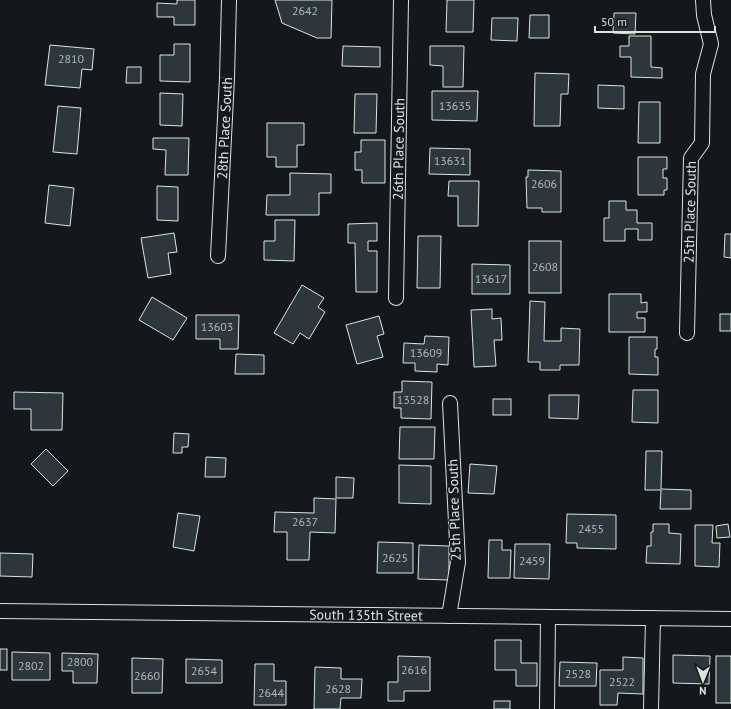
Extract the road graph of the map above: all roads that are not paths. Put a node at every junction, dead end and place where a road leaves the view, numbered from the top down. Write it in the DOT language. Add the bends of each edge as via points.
graph roads {
  1 [pos="229,0"];
  2 [pos="401,0"];
  3 [pos="703,0"];
  4 [pos="218,256"];
  5 [pos="396,298"];
  6 [pos="687,333"];
  7 [pos="450,403"];
  8 [pos="0,610"];
  9 [pos="449,616"];
  10 [pos="548,617"];
  11 [pos="653,618"];
  12 [pos="731,619"];
  13 [pos="547,709"];
  14 [pos="651,709"];
  1 -- 4 [label="street, 28th Place South"];
  2 -- 5 [label="street, 26th Place South"];
  3 -- 6 [label="street, 25th Place South" via="711,44 704,74 702,143 691,158"];
  7 -- 9 [label="street, 25th Place South" via="458,562"];
  8 -- 9 [label="street, South 135th Street"];
  9 -- 10 [label="street, South 135th Street"];
  10 -- 11 [label="street, South 135th Street"];
  10 -- 13 [label="street"];
  11 -- 12 [label="street, South 135th Street"];
  11 -- 14 [label="street"];
}
